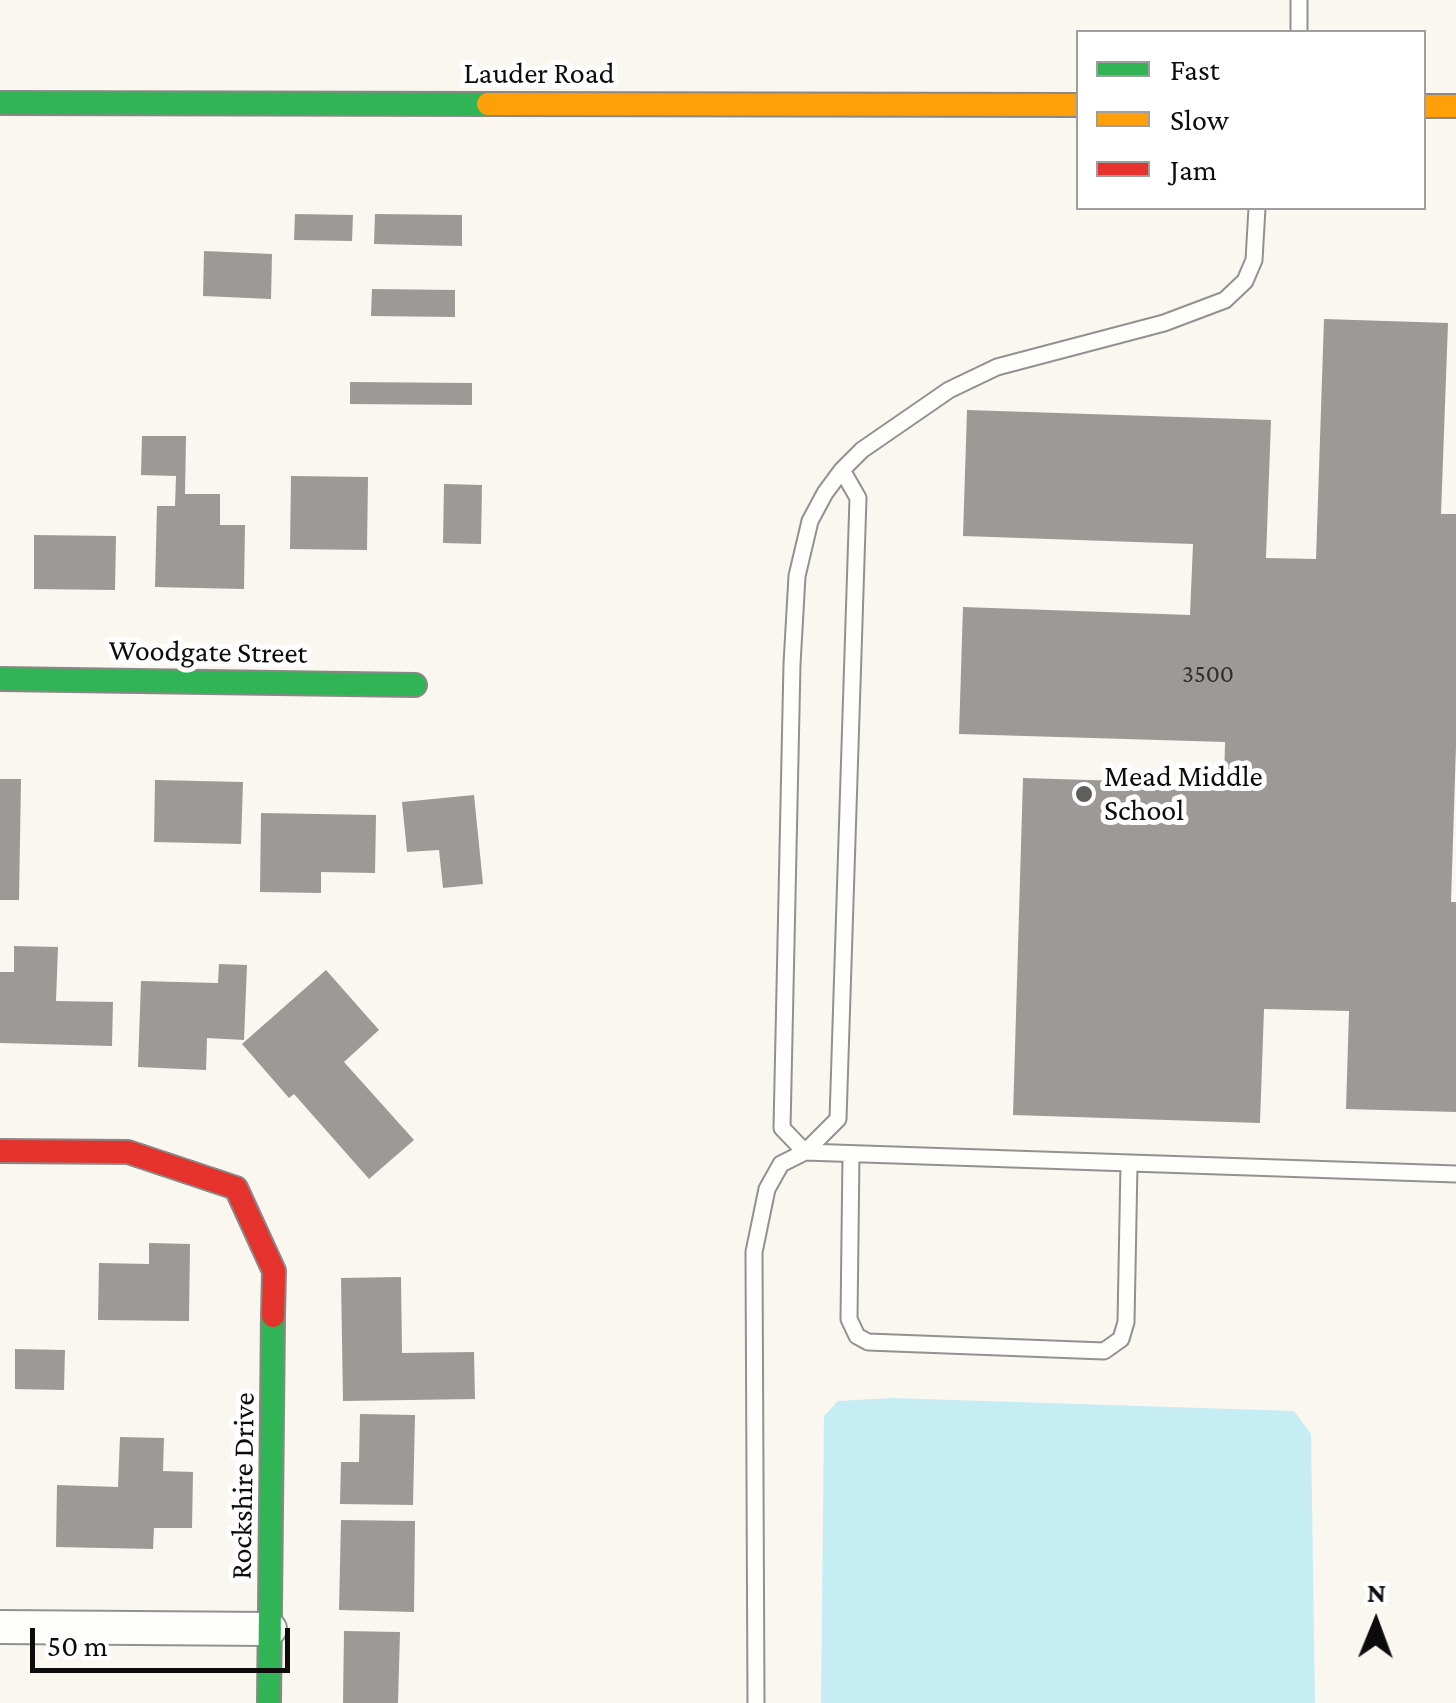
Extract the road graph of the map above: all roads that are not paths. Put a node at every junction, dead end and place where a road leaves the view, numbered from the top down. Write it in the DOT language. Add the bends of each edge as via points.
graph roads {
  1 [pos="1299,0"];
  2 [pos="1299,30"];
  3 [pos="0,103"];
  4 [pos="1076,106"];
  5 [pos="1426,106"];
  6 [pos="1456,106"];
  7 [pos="1257,210"];
  8 [pos="842,470"];
  9 [pos="0,679"];
  10 [pos="415,685"];
  11 [pos="0,1151"];
  12 [pos="805,1152"];
  13 [pos="852,1154"];
  14 [pos="1129,1164"];
  15 [pos="1456,1174"];
  16 [pos="0,1627"];
  17 [pos="270,1629"];
  18 [pos="269,1703"];
  19 [pos="756,1703"];
  1 -- 2 [label="lane"];
  3 -- 4 [label="street, Lauder Road"];
  5 -- 6 [label="street"];
  7 -- 8 [label="lane" via="1254,260 1245,281 1225,300 997,367 948,390"];
  8 -- 12 [label="lane" via="858,498 838,1119"];
  8 -- 12 [label="lane" via="810,521 796,594 782,1128"];
  9 -- 10 [label="street, Woodgate Street"];
  11 -- 17 [label="street, Rockshire Drive" via="128,1152 236,1188 274,1271"];
  12 -- 13 [label="lane"];
  12 -- 19 [label="lane" via="781,1164 767,1189 754,1252"];
  13 -- 14 [label="lane"];
  13 -- 14 [label="lane" via="848,1319 857,1336 868,1342 1104,1351 1120,1339 1126,1322"];
  14 -- 15 [label="lane"];
  16 -- 17 [label="street"];
  17 -- 18 [label="street, Rockshire Drive"];
}
